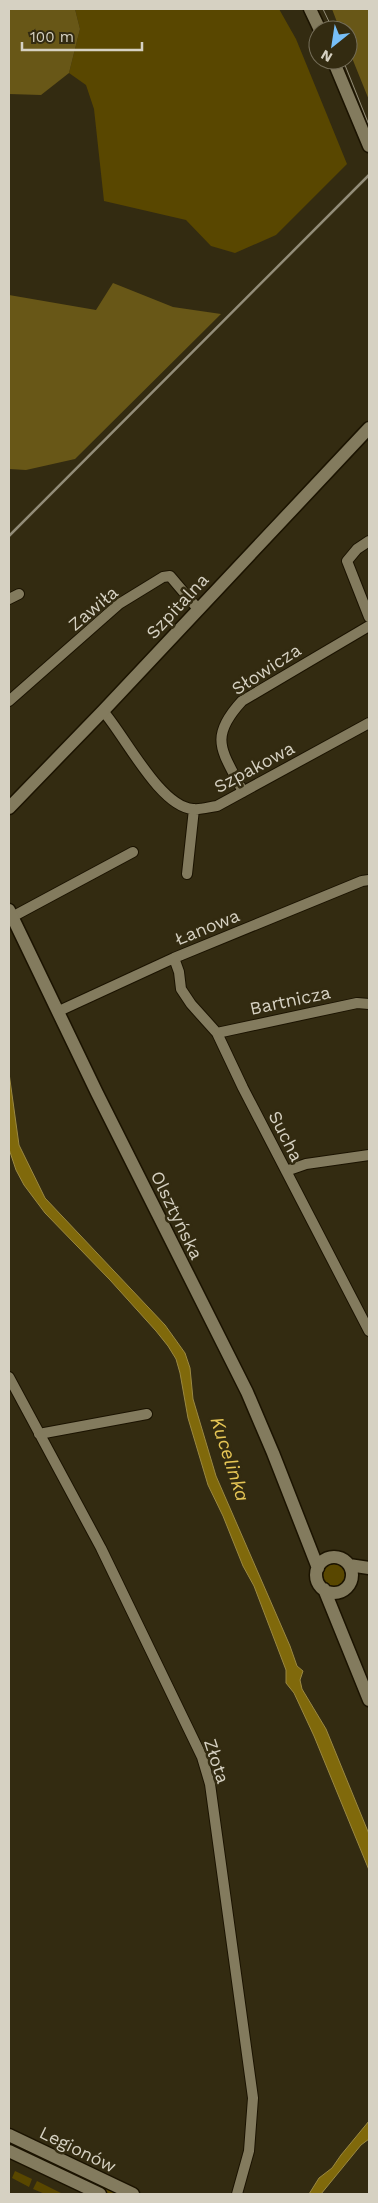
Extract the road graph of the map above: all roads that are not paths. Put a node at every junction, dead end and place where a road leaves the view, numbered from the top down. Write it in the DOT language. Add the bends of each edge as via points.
graph roads {
  1 [pos="337,70"];
  2 [pos="369,146"];
  3 [pos="369,428"];
  4 [pos="369,542"];
  5 [pos="19,594"];
  6 [pos="9,599"];
  7 [pos="198,609"];
  8 [pos="369,616"];
  9 [pos="369,626"];
  10 [pos="9,701"];
  11 [pos="103,711"];
  12 [pos="369,723"];
  13 [pos="243,792"];
  14 [pos="9,808"];
  15 [pos="194,810"];
  16 [pos="133,852"];
  17 [pos="187,874"];
  18 [pos="369,880"];
  19 [pos="10,914"];
  20 [pos="174,958"];
  21 [pos="369,1004"];
  22 [pos="59,1012"];
  23 [pos="217,1033"];
  24 [pos="369,1155"];
  25 [pos="286,1171"];
  26 [pos="357,1308"];
  27 [pos="369,1310"];
  28 [pos="369,1332"];
  29 [pos="9,1377"];
  30 [pos="147,1414"];
  31 [pos="39,1434"];
  32 [pos="307,1538"];
  33 [pos="331,1557"];
  34 [pos="349,1565"];
  35 [pos="318,1568"];
  36 [pos="369,1568"];
  37 [pos="369,1573"];
  38 [pos="352,1578"];
  39 [pos="324,1589"];
  40 [pos="342,1591"];
  41 [pos="339,1622"];
  42 [pos="369,1700"];
  43 [pos="9,2135"];
  44 [pos="9,2151"];
  45 [pos="100,2194"];
  46 [pos="133,2194"];
  47 [pos="237,2194"];
  1 -- 2 [label="street"];
  3 -- 7 [label="street, Szpitalna"];
  4 -- 8 [label="street" via="357,549 347,561"];
  5 -- 6 [label="street"];
  7 -- 10 [label="street, Zawiła" via="170,576 163,577 119,604"];
  7 -- 11 [label="street, Szpitalna"];
  9 -- 13 [label="street, Słowicza" via="242,700 230,714 220,735 220,747"];
  11 -- 14 [label="street, Szpitalna"];
  11 -- 15 [label="street" via="172,802"];
  12 -- 13 [label="street, Szpakowa"];
  13 -- 15 [label="street, Szpakowa" via="217,806"];
  15 -- 17 [label="street"];
  16 -- 19 [label="street"];
  18 -- 20 [label="street, Łanowa"];
  19 -- 22 [label="street, Olsztyńska"];
  20 -- 22 [label="street, Łanowa"];
  20 -- 23 [label="street, Sucha" via="181,989"];
  21 -- 23 [label="street, Bartnicza" via="357,1003"];
  22 -- 32 [label="street, Olsztyńska" via="247,1392"];
  23 -- 25 [label="street, Sucha"];
  24 -- 25 [label="street" via="306,1164"];
  25 -- 26 [label="street, Sucha"];
  26 -- 27 [label="street"];
  26 -- 28 [label="street, Sucha"];
  29 -- 31 [label="street, Złota"];
  30 -- 31 [label="street"];
  31 -- 47 [label="street, Złota" via="128,1604 202,1757 210,1784 253,2098 249,2151"];
  32 -- 33 [label="street, Olsztyńska"];
  32 -- 35 [label="street, Olsztyńska"];
  33 -- 34 [label="street" via="342,1558"];
  33 -- 35 [label="street"];
  34 -- 36 [label="street"];
  34 -- 38 [label="street"];
  35 -- 39 [label="street" via="317,1580"];
  37 -- 38 [label="street"];
  38 -- 40 [label="street"];
  39 -- 40 [label="street"];
  39 -- 41 [label="street"];
  40 -- 41 [label="street"];
  41 -- 42 [label="street"];
  43 -- 46 [label="street, Legionów"];
  44 -- 45 [label="street, Legionów"];
}
